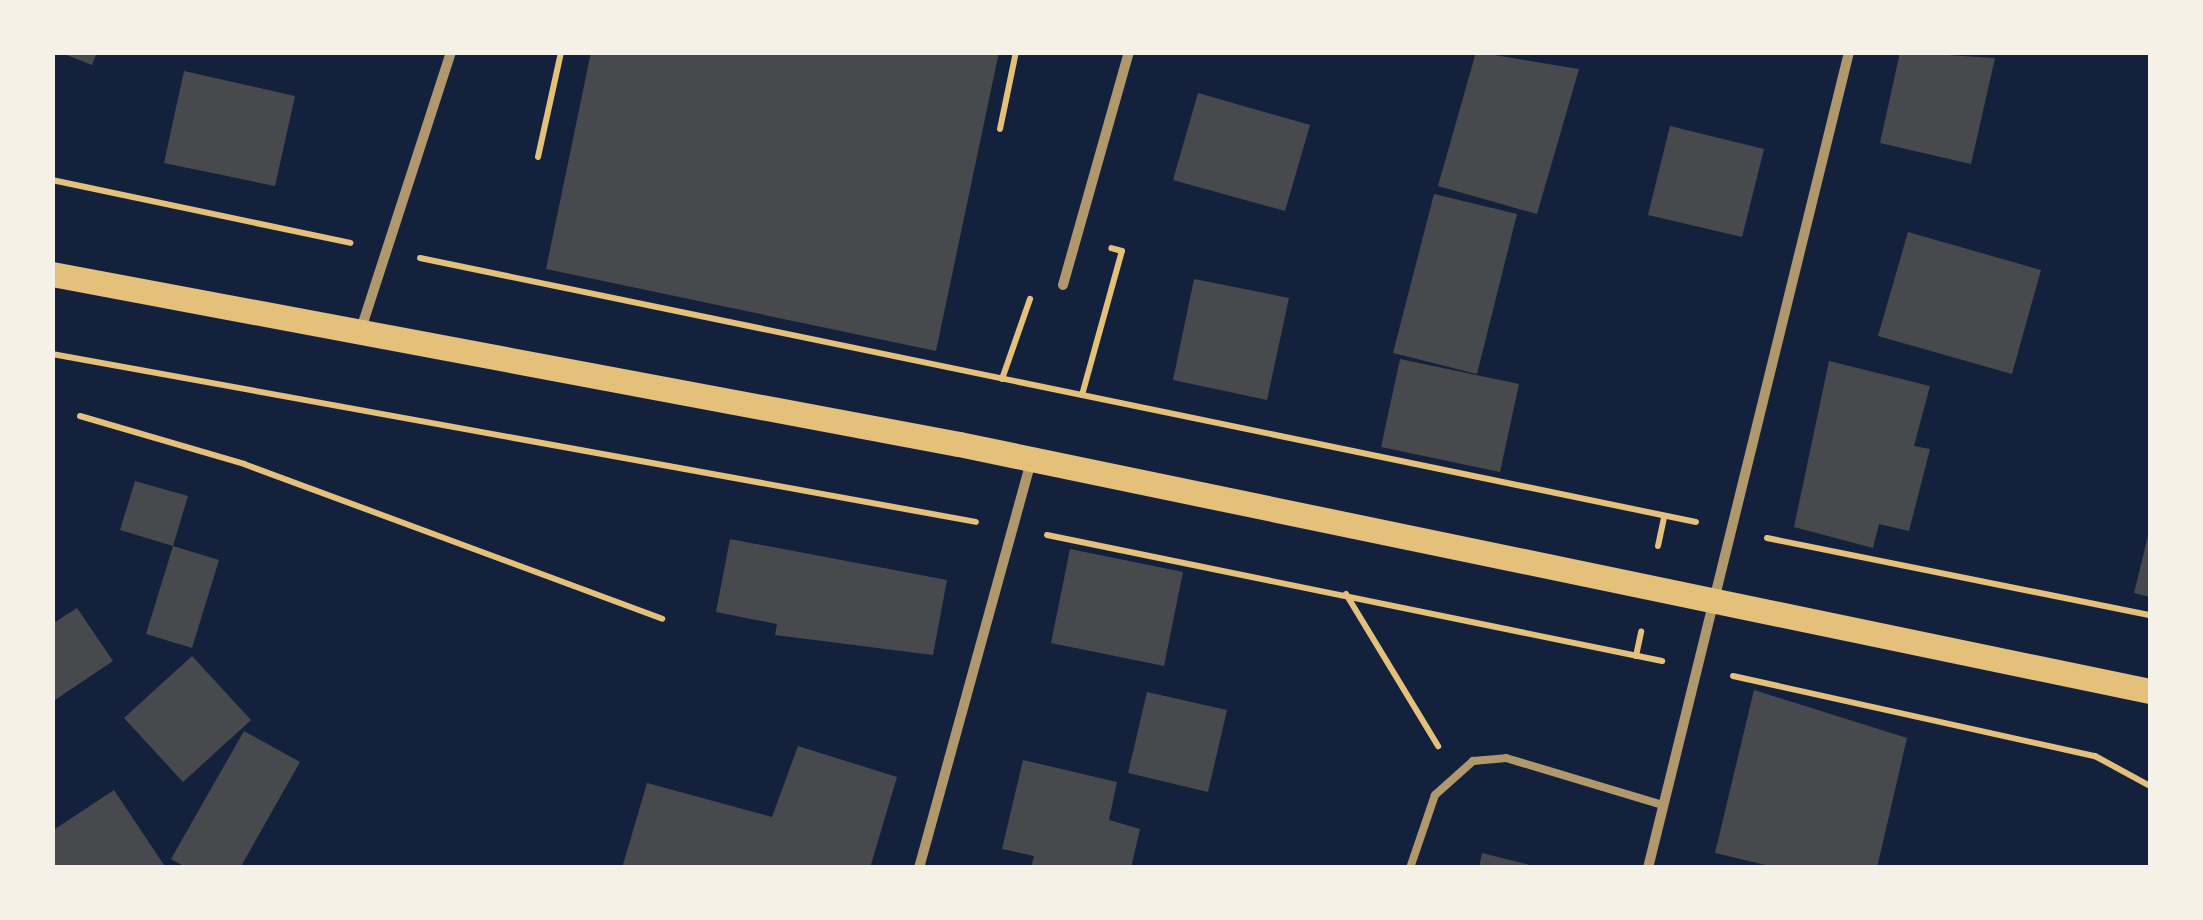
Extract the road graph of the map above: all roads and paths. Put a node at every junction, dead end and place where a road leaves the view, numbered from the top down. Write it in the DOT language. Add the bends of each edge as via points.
graph roads {
  1 [pos="451,52"];
  2 [pos="561,52"];
  3 [pos="1016,52"];
  4 [pos="1129,52"];
  5 [pos="1848,52"];
  6 [pos="1000,130"];
  7 [pos="538,158"];
  8 [pos="52,180"];
  9 [pos="1076,238"];
  10 [pos="342,241"];
  11 [pos="437,261"];
  12 [pos="52,274"];
  13 [pos="1063,285"];
  14 [pos="361,329"];
  15 [pos="52,354"];
  16 [pos="1002,379"];
  17 [pos="1082,394"];
  18 [pos="80,416"];
  19 [pos="1032,459"];
  20 [pos="1690,521"];
  21 [pos="1015,529"];
  22 [pos="1773,540"];
  23 [pos="1346,594"];
  24 [pos="1713,598"];
  25 [pos="2150,615"];
  26 [pos="662,619"];
  27 [pos="1652,659"];
  28 [pos="1740,677"];
  29 [pos="2150,690"];
  30 [pos="1455,775"];
  31 [pos="2150,786"];
  32 [pos="1663,805"];
  33 [pos="919,868"];
  34 [pos="1410,868"];
  35 [pos="1648,868"];
  1 -- 14 [label="street"];
  2 -- 7 [label="path"];
  3 -- 6 [label="path"];
  4 -- 9 [label="street"];
  5 -- 24 [label="street"];
  8 -- 10 [label="path"];
  9 -- 13 [label="street"];
  9 -- 17 [label="path" via="1122,251"];
  11 -- 16 [label="path"];
  12 -- 14 [label="main road"];
  13 -- 16 [label="path" via="1022,302"];
  14 -- 19 [label="main road"];
  15 -- 21 [label="path"];
  16 -- 17 [label="path"];
  17 -- 20 [label="path"];
  18 -- 26 [label="path" via="244,464"];
  19 -- 21 [label="street"];
  19 -- 24 [label="main road"];
  21 -- 23 [label="path"];
  21 -- 33 [label="street"];
  22 -- 25 [label="path"];
  23 -- 27 [label="path"];
  23 -- 30 [label="path"];
  24 -- 29 [label="main road"];
  24 -- 32 [label="street"];
  28 -- 31 [label="path" via="2095,756"];
  30 -- 32 [label="lane" via="1473,761 1506,758"];
  30 -- 34 [label="lane" via="1435,795"];
  32 -- 35 [label="street"];
}
